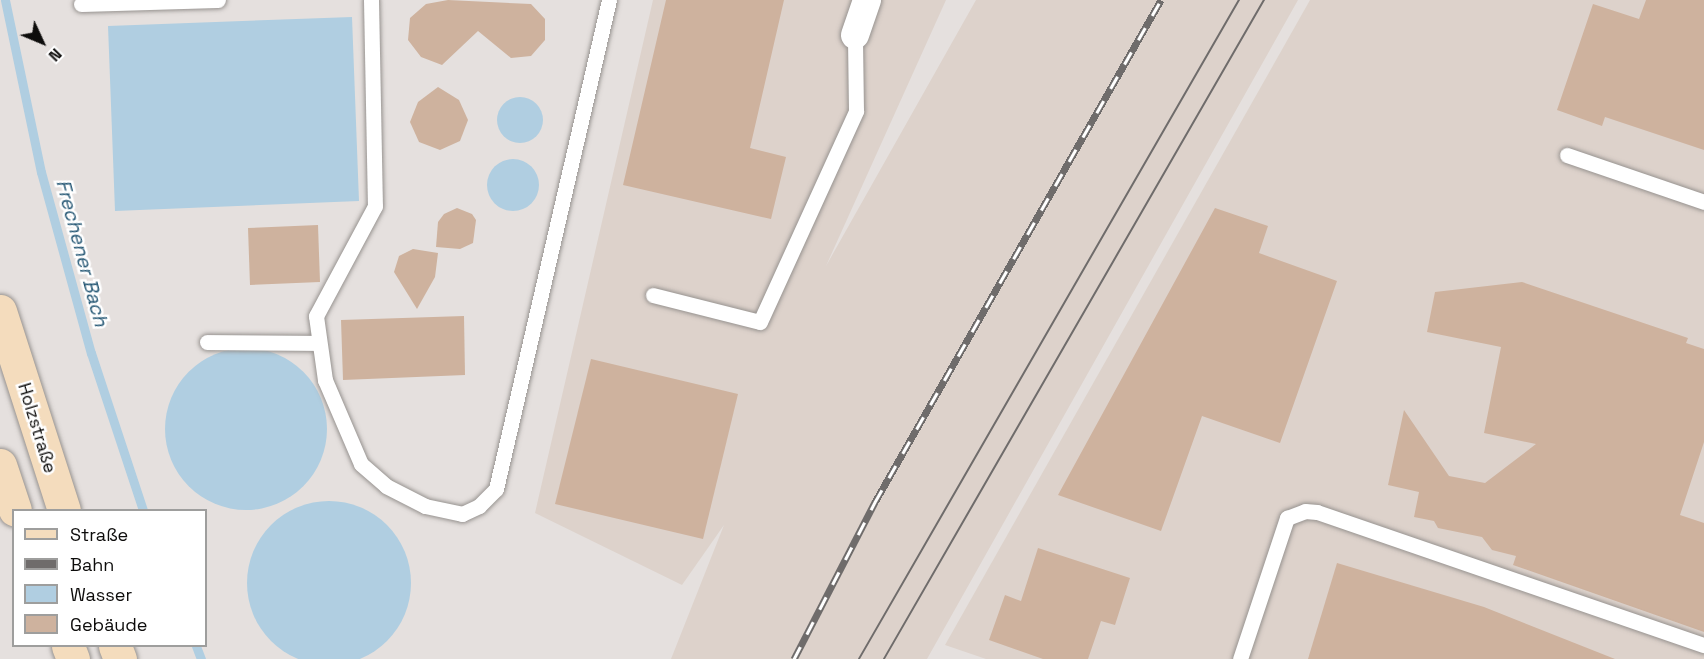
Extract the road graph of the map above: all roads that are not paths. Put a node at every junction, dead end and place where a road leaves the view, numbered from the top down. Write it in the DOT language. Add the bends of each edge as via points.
graph roads {
  1 [pos="218,0"];
  2 [pos="371,0"];
  3 [pos="609,0"];
  4 [pos="867,0"];
  5 [pos="81,4"];
  6 [pos="855,35"];
  7 [pos="1567,155"];
  8 [pos="1704,202"];
  9 [pos="653,295"];
  10 [pos="0,311"];
  11 [pos="207,342"];
  12 [pos="320,343"];
  13 [pos="0,465"];
  14 [pos="15,509"];
  15 [pos="64,509"];
  16 [pos="1704,645"];
  17 [pos="1240,659"];
  1 -- 5 [label="lane"];
  2 -- 12 [label="lane" via="375,206 316,316"];
  3 -- 12 [label="lane" via="496,489 479,506 462,514 425,506 386,486 361,464 341,423 325,380"];
  4 -- 6 [label="street"];
  6 -- 9 [label="lane" via="856,111 760,322"];
  7 -- 8 [label="lane"];
  10 -- 15 [label="main road, Holzstraße"];
  11 -- 12 [label="lane"];
  13 -- 14 [label="main road"];
  16 -- 17 [label="lane" via="1305,511 1287,518"];
}
